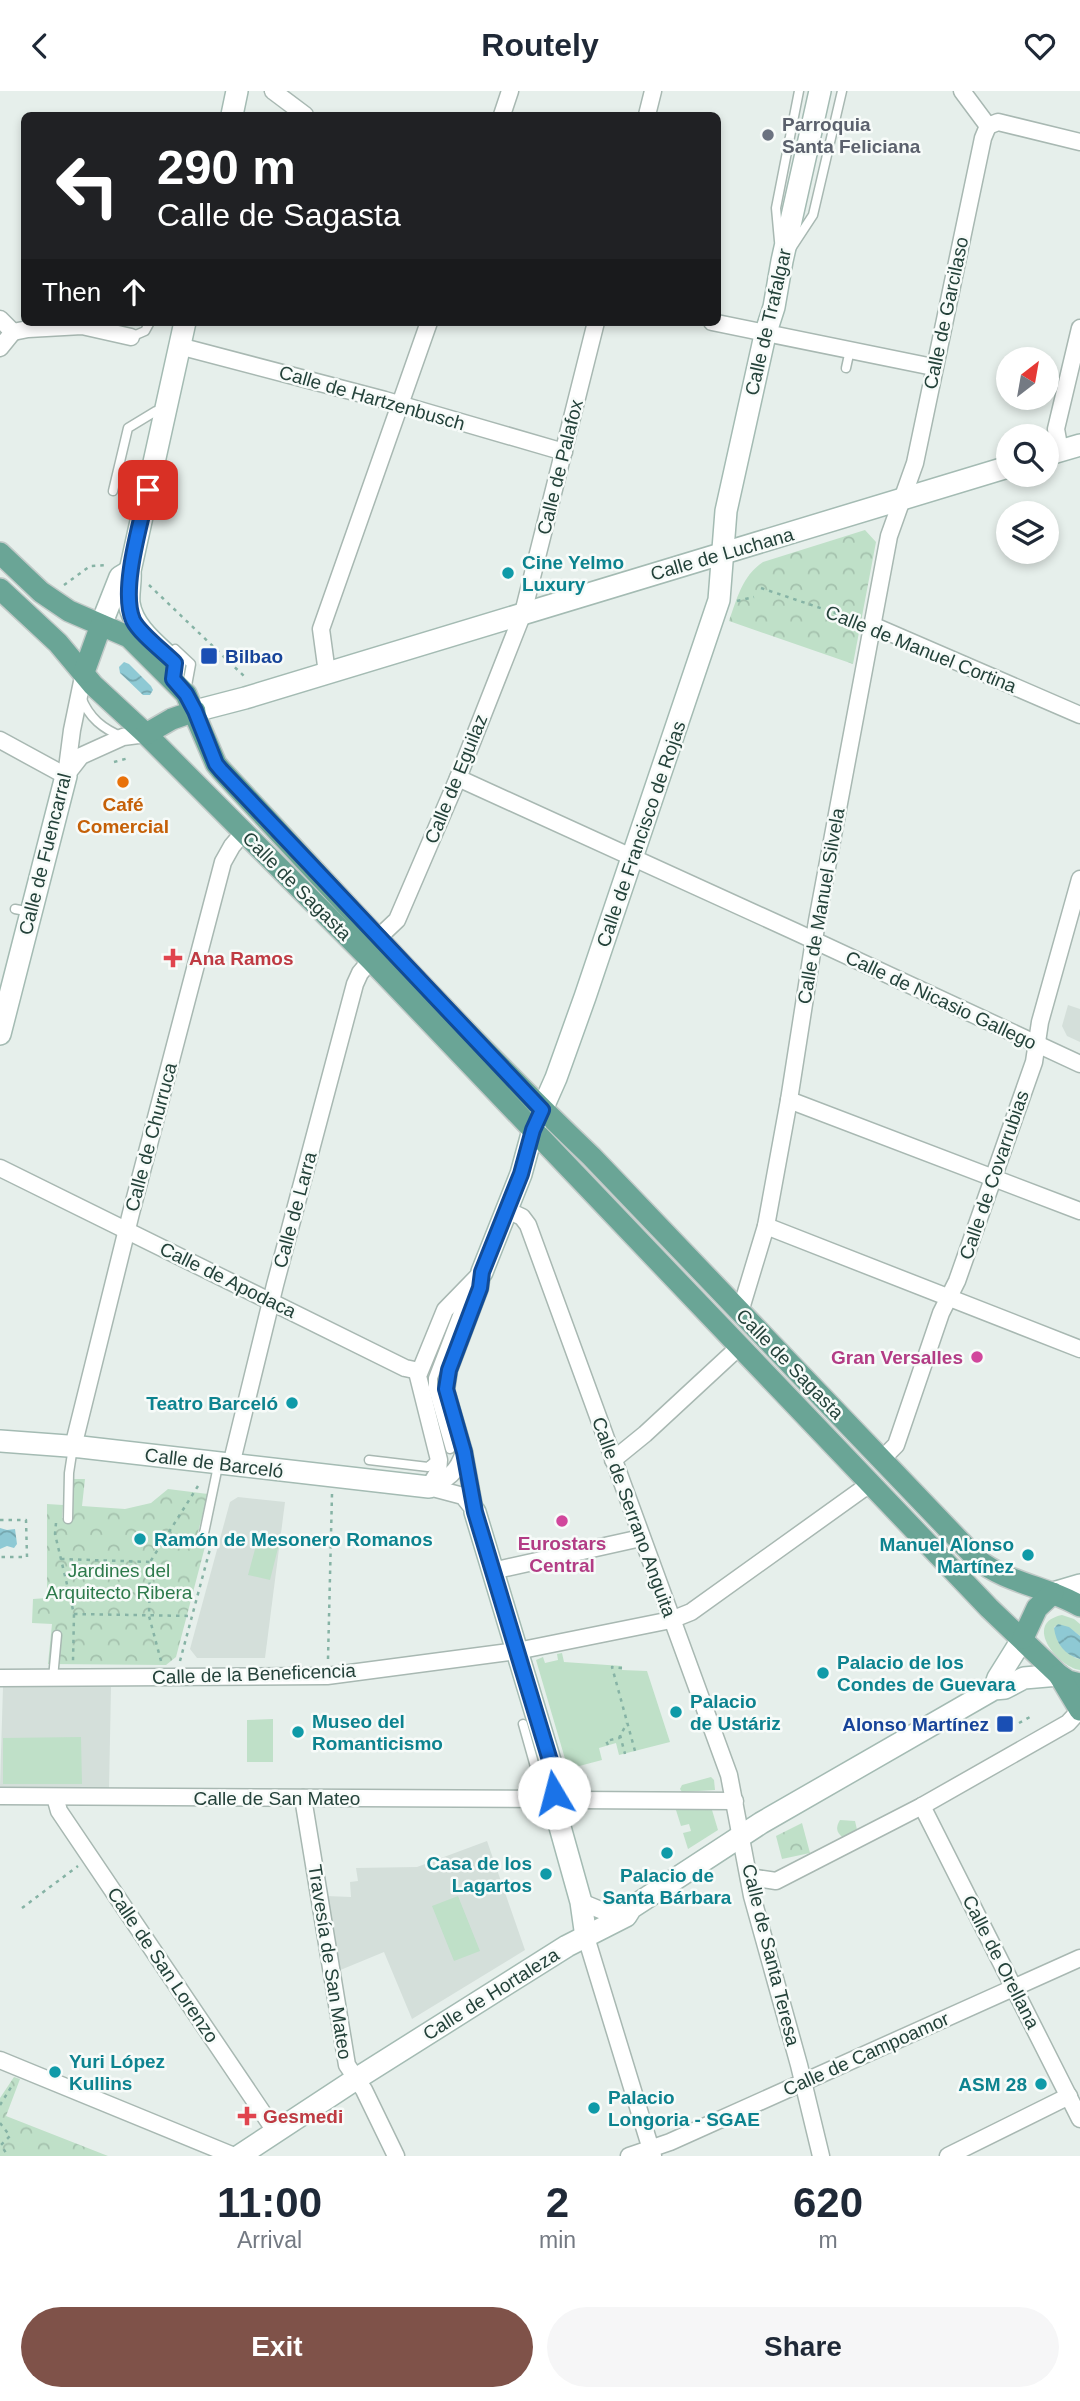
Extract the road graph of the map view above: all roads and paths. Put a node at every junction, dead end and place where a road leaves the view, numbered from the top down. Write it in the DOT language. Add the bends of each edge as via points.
graph roads {
  1 [pos="237,91"];
  2 [pos="273,91"];
  3 [pos="510,91"];
  4 [pos="653,91"];
  5 [pos="799,91"];
  6 [pos="820,91"];
  7 [pos="842,91"];
  8 [pos="962,91"];
  9 [pos="233,112"];
  10 [pos="301,112"];
  11 [pos="503,112"];
  12 [pos="648,112"];
  13 [pos="988,126"];
  14 [pos="1080,142"];
  15 [pos="782,261"];
  16 [pos="0,319"];
  17 [pos="721,324"];
  18 [pos="148,326"];
  19 [pos="184,326"];
  20 [pos="428,326"];
  21 [pos="595,326"];
  22 [pos="1080,328"];
  23 [pos="13,332"];
  24 [pos="765,335"];
  25 [pos="131,337"];
  26 [pos="179,346"];
  27 [pos="0,348"];
  28 [pos="850,350"];
  29 [pos="933,367"];
  30 [pos="846,368"];
  31 [pos="400,405"];
  32 [pos="165,413"];
  33 [pos="1062,451"];
  34 [pos="564,452"];
  35 [pos="996,471"];
  36 [pos="113,491"];
  37 [pos="901,500"];
  38 [pos="0,553"];
  39 [pos="724,554"];
  40 [pos="130,571"];
  41 [pos="63,585"];
  42 [pos="761,588"];
  43 [pos="0,589"];
  44 [pos="523,613"];
  45 [pos="101,625"];
  46 [pos="872,625"];
  47 [pos="172,646"];
  48 [pos="84,672"];
  49 [pos="327,673"];
  50 [pos="245,677"];
  51 [pos="79,695"];
  52 [pos="184,695"];
  53 [pos="1080,715"];
  54 [pos="146,734"];
  55 [pos="123,737"];
  56 [pos="0,740"];
  57 [pos="129,758"];
  58 [pos="114,762"];
  59 [pos="66,776"];
  60 [pos="458,778"];
  61 [pos="243,833"];
  62 [pos="633,858"];
  63 [pos="1080,879"];
  64 [pos="378,938"];
  65 [pos="814,941"];
  66 [pos="372,960"];
  67 [pos="0,1034"];
  68 [pos="1035,1044"];
  69 [pos="1080,1064"];
  70 [pos="789,1100"];
  71 [pos="542,1110"];
  72 [pos="533,1130"];
  73 [pos="0,1168"];
  74 [pos="994,1177"];
  75 [pos="507,1210"];
  76 [pos="1080,1211"];
  77 [pos="766,1226"];
  78 [pos="127,1230"];
  79 [pos="482,1272"];
  80 [pos="949,1297"];
  81 [pos="272,1301"];
  82 [pos="740,1311"];
  83 [pos="739,1347"];
  84 [pos="1080,1349"];
  85 [pos="419,1371"];
  86 [pos="0,1441"];
  87 [pos="73,1447"];
  88 [pos="451,1452"];
  89 [pos="613,1459"];
  90 [pos="369,1460"];
  91 [pos="881,1460"];
  92 [pos="225,1464"];
  93 [pos="871,1483"];
  94 [pos="198,1486"];
  95 [pos="429,1487"];
  96 [pos="332,1494"];
  97 [pos="475,1512"];
  98 [pos="68,1519"];
  99 [pos="0,1520"];
  100 [pos="56,1522"];
  101 [pos="203,1538"];
  102 [pos="641,1538"];
  103 [pos="212,1540"];
  104 [pos="0,1557"];
  105 [pos="61,1559"];
  106 [pos="150,1562"];
  107 [pos="492,1568"];
  108 [pos="1080,1585"];
  109 [pos="1053,1593"];
  110 [pos="1080,1606"];
  111 [pos="74,1614"];
  112 [pos="149,1616"];
  113 [pos="193,1616"];
  114 [pos="671,1620"];
  115 [pos="57,1635"];
  116 [pos="1023,1638"];
  117 [pos="517,1651"];
  118 [pos="622,1668"];
  119 [pos="1059,1675"];
  120 [pos="327,1676"];
  121 [pos="171,1677"];
  122 [pos="0,1678"];
  123 [pos="53,1678"];
  124 [pos="72,1678"];
  125 [pos="1080,1683"];
  126 [pos="994,1689"];
  127 [pos="1080,1710"];
  128 [pos="1030,1717"];
  129 [pos="627,1723"];
  130 [pos="1019,1723"];
  131 [pos="523,1724"];
  132 [pos="620,1735"];
  133 [pos="607,1745"];
  134 [pos="635,1751"];
  135 [pos="625,1754"];
  136 [pos="0,1796"];
  137 [pos="55,1797"];
  138 [pos="303,1798"];
  139 [pos="563,1799"];
  140 [pos="735,1801"];
  141 [pos="922,1806"];
  142 [pos="742,1835"];
  143 [pos="89,1857"];
  144 [pos="750,1877"];
  145 [pos="581,1902"];
  146 [pos="22,1908"];
  147 [pos="631,1908"];
  148 [pos="586,1937"];
  149 [pos="1080,1958"];
  150 [pos="1014,1987"];
  151 [pos="0,2060"];
  152 [pos="17,2078"];
  153 [pos="356,2078"];
  154 [pos="803,2082"];
  155 [pos="1069,2096"];
  156 [pos="0,2105"];
  157 [pos="1080,2119"];
  158 [pos="0,2123"];
  159 [pos="275,2131"];
  160 [pos="0,2145"];
  161 [pos="653,2152"];
  162 [pos="8,2156"];
  163 [pos="237,2156"];
  164 [pos="396,2156"];
  165 [pos="629,2156"];
  166 [pos="821,2156"];
  167 [pos="948,2156"];
  1 -- 9 [label="street"];
  2 -- 10 [label="street"];
  3 -- 11 [label="street"];
  4 -- 12 [label="street"];
  5 -- 15 [label="lane" via="776,208"];
  6 -- 15 [label="street, Calle de Trafalgar"];
  7 -- 15 [label="lane" via="813,215"];
  8 -- 13 [label="street"];
  13 -- 14 [label="street" via="998,123"];
  13 -- 29 [label="street, Calle de Garcilaso"];
  15 -- 24 [label="street, Calle de Trafalgar"];
  16 -- 23 [label="street"];
  17 -- 24 [label="street"];
  18 -- 25 [label="lane"];
  19 -- 26 [label="street"];
  20 -- 31 [label="street"];
  21 -- 34 [label="street, Calle de Palafox"];
  22 -- 33 [label="street" via="1056,429"];
  23 -- 25 [label="street" via="82,326"];
  23 -- 27 [label="street"];
  24 -- 28 [label="street"];
  24 -- 39 [label="street, Calle de Trafalgar" via="726,511"];
  26 -- 31 [label="street, Calle de Hartzenbusch"];
  26 -- 32 [label="street"];
  28 -- 29 [label="street"];
  28 -- 30 [label="lane"];
  29 -- 37 [label="street, Calle de Garcilaso" via="915,463"];
  31 -- 34 [label="street, Calle de Hartzenbusch"];
  31 -- 49 [label="street" via="320,629"];
  32 -- 36 [label="lane" via="156,411 128,428"];
  32 -- 40 [label="street"];
  34 -- 44 [label="street, Calle de Palafox"];
  35 -- 37 [label="street, Calle de Luchana"];
  37 -- 39 [label="street, Calle de Luchana"];
  37 -- 46 [label="street, Calle de Manuel Silvela" via="889,536"];
  38 -- 45 [label="main road" via="41,592"];
  39 -- 44 [label="street, Calle de Luchana"];
  39 -- 62 [label="street, Calle de Francisco de Rojas" via="719,600"];
  40 -- 41 [label="path" via="90,566"];
  40 -- 45 [label="street" via="120,577"];
  40 -- 50 [label="path" via="146,575 145,581"];
  40 -- 52 [label="street" via="129,605 134,622 175,663"];
  42 -- 46 [label="path, Calle de Manuel Cortina"];
  43 -- 48 [label="main road, Calle de Sagasta"];
  44 -- 49 [label="street, Calle de Luchana"];
  44 -- 60 [label="street, Calle de Eguilaz"];
  45 -- 48 [label="main road"];
  45 -- 52 [label="main road" via="130,637"];
  46 -- 53 [label="street, Calle de Manuel Cortina"];
  46 -- 65 [label="street, Calle de Manuel Silvela"];
  47 -- 52 [label="lane" via="191,664"];
  48 -- 51 [label="street, Calle de Fuencarral"];
  48 -- 54 [label="main road, Calle de Sagasta"];
  49 -- 52 [label="street, Calle de Luchana"];
  51 -- 55 [label="lane" via="86,711"];
  51 -- 59 [label="street, Calle de Fuencarral"];
  52 -- 54 [label="main road" via="172,719"];
  52 -- 64 [label="main road, Calle de Sagasta" via="216,764"];
  54 -- 55 [label="street"];
  54 -- 61 [label="main road, Calle de Sagasta"];
  55 -- 59 [label="street" via="81,756"];
  56 -- 59 [label="street"];
  57 -- 58 [label="path"];
  59 -- 67 [label="street, Calle de Fuencarral" via="23,911"];
  60 -- 62 [label="street, Calle de Nicasio Gallego"];
  60 -- 64 [label="street, Calle de Eguilaz" via="397,920"];
  61 -- 66 [label="main road, Calle de Sagasta"];
  61 -- 78 [label="street, Calle de Churruca" via="223,862"];
  62 -- 65 [label="street, Calle de Nicasio Gallego"];
  62 -- 71 [label="street, Calle de Francisco de Rojas"];
  63 -- 68 [label="street, Calle de Covarrubias"];
  64 -- 71 [label="main road, Calle de Sagasta"];
  65 -- 68 [label="street, Calle de Nicasio Gallego"];
  65 -- 70 [label="street, Calle de Manuel Silvela"];
  66 -- 72 [label="main road, Calle de Sagasta"];
  66 -- 81 [label="street, Calle de Larra" via="355,983"];
  68 -- 69 [label="street, Calle de Nicasio Gallego"];
  68 -- 74 [label="street, Calle de Covarrubias" via="1034,1062"];
  70 -- 74 [label="street"];
  70 -- 77 [label="street, Calle de Manuel Silvela"];
  71 -- 72 [label="street"];
  71 -- 82 [label="main road, Calle de Sagasta"];
  72 -- 75 [label="street"];
  72 -- 83 [label="main road, Calle de Sagasta"];
  73 -- 78 [label="street, Calle de Apodaca"];
  74 -- 76 [label="street"];
  74 -- 80 [label="street, Calle de Covarrubias"];
  75 -- 79 [label="street"];
  75 -- 89 [label="street, Calle de Serrano Anguita" via="522,1217 528,1226"];
  77 -- 80 [label="street"];
  77 -- 82 [label="street, Calle de Manuel Silvela"];
  78 -- 81 [label="street, Calle de Apodaca"];
  78 -- 87 [label="street, Calle de Churruca"];
  79 -- 85 [label="street" via="448,1305"];
  79 -- 88 [label="street" via="449,1370"];
  80 -- 84 [label="street"];
  80 -- 91 [label="street, Calle de Covarrubias" via="896,1445"];
  81 -- 85 [label="street, Calle de Apodaca"];
  81 -- 92 [label="street, Calle de Larra"];
  82 -- 91 [label="main road, Calle de Sagasta"];
  83 -- 89 [label="street"];
  83 -- 93 [label="main road, Calle de Sagasta"];
  85 -- 88 [label="street" via="418,1382"];
  86 -- 87 [label="street, Calle de Barceló"];
  87 -- 92 [label="street, Calle de Barceló"];
  87 -- 98 [label="lane"];
  88 -- 90 [label="lane" via="428,1467"];
  88 -- 95 [label="street"];
  88 -- 95 [label="street" via="458,1468"];
  88 -- 97 [label="street"];
  89 -- 102 [label="street, Calle de Serrano Anguita"];
  91 -- 109 [label="main road, Calle de Sagasta" via="984,1565"];
  92 -- 95 [label="street, Calle de Barceló"];
  92 -- 101 [label="lane"];
  93 -- 114 [label="street, Calle de la Beneficencia" via="691,1612"];
  93 -- 116 [label="main road, Calle de Sagasta"];
  94 -- 106 [label="path"];
  95 -- 97 [label="street" via="463,1496"];
  96 -- 120 [label="path"];
  97 -- 107 [label="street"];
  99 -- 104 [label="path" via="26,1520 27,1557"];
  100 -- 105 [label="path"];
  102 -- 107 [label="street"];
  102 -- 114 [label="street, Calle de Serrano Anguita"];
  103 -- 113 [label="path"];
  105 -- 106 [label="path"];
  105 -- 111 [label="path"];
  106 -- 112 [label="path"];
  107 -- 117 [label="street"];
  108 -- 109 [label="street"];
  109 -- 110 [label="main road, Calle de Sagasta"];
  109 -- 116 [label="main road" via="1037,1608"];
  111 -- 112 [label="path"];
  111 -- 124 [label="path"];
  112 -- 113 [label="path"];
  112 -- 121 [label="path"];
  113 -- 121 [label="path"];
  114 -- 117 [label="street, Calle de la Beneficencia"];
  114 -- 140 [label="street, Calle de Serrano Anguita"];
  115 -- 123 [label="lane"];
  116 -- 119 [label="main road, Calle de Sagasta"];
  116 -- 126 [label="street"];
  117 -- 120 [label="street, Calle de la Beneficencia"];
  117 -- 139 [label="street"];
  118 -- 129 [label="path" via="612,1667"];
  119 -- 125 [label="main road"];
  119 -- 126 [label="street, Calle de Hortaleza" via="1024,1678"];
  119 -- 127 [label="main road"];
  120 -- 121 [label="street, Calle de la Beneficencia"];
  121 -- 124 [label="street, Calle de la Beneficencia"];
  122 -- 123 [label="street, Calle de la Beneficencia"];
  123 -- 124 [label="street, Calle de la Beneficencia"];
  126 -- 142 [label="street, Calle de Hortaleza"];
  127 -- 141 [label="street" via="1068,1723"];
  128 -- 130 [label="path"];
  129 -- 132 [label="path"];
  129 -- 134 [label="path"];
  131 -- 139 [label="lane" via="541,1788"];
  132 -- 133 [label="path" via="606,1741"];
  132 -- 135 [label="path"];
  136 -- 137 [label="street, Calle de San Mateo"];
  137 -- 138 [label="street, Calle de San Mateo"];
  137 -- 143 [label="street, Calle de San Lorenzo"];
  138 -- 139 [label="street, Calle de San Mateo"];
  138 -- 153 [label="street, Travesía de San Mateo" via="347,2065"];
  139 -- 140 [label="street, Calle de San Mateo"];
  139 -- 145 [label="street"];
  140 -- 142 [label="street, Calle de Serrano Anguita"];
  141 -- 144 [label="street" via="776,1881"];
  141 -- 150 [label="street, Calle de Orellana"];
  142 -- 144 [label="street, Calle de Santa Teresa"];
  142 -- 147 [label="street, Calle de Hortaleza"];
  143 -- 146 [label="path"];
  143 -- 159 [label="street, Calle de San Lorenzo"];
  144 -- 154 [label="street, Calle de Santa Teresa"];
  145 -- 147 [label="street" via="603,1911"];
  145 -- 148 [label="street"];
  147 -- 148 [label="street, Calle de Hortaleza" via="626,1916"];
  148 -- 153 [label="street, Calle de Hortaleza"];
  148 -- 161 [label="street"];
  149 -- 150 [label="street, Calle de Campoamor"];
  150 -- 154 [label="street, Calle de Campoamor"];
  150 -- 155 [label="street, Calle de Orellana"];
  151 -- 163 [label="street"];
  152 -- 156 [label="path"];
  153 -- 159 [label="street, Calle de Hortaleza"];
  153 -- 164 [label="street, Travesía de San Mateo"];
  154 -- 161 [label="street, Calle de Campoamor"];
  154 -- 166 [label="street, Calle de Santa Teresa"];
  155 -- 157 [label="street, Calle de Orellana"];
  155 -- 167 [label="street"];
  158 -- 160 [label="path" via="10,2136"];
  159 -- 163 [label="street, Calle de Hortaleza"];
  160 -- 162 [label="path"];
  161 -- 165 [label="street, Calle de Campoamor"];
}
